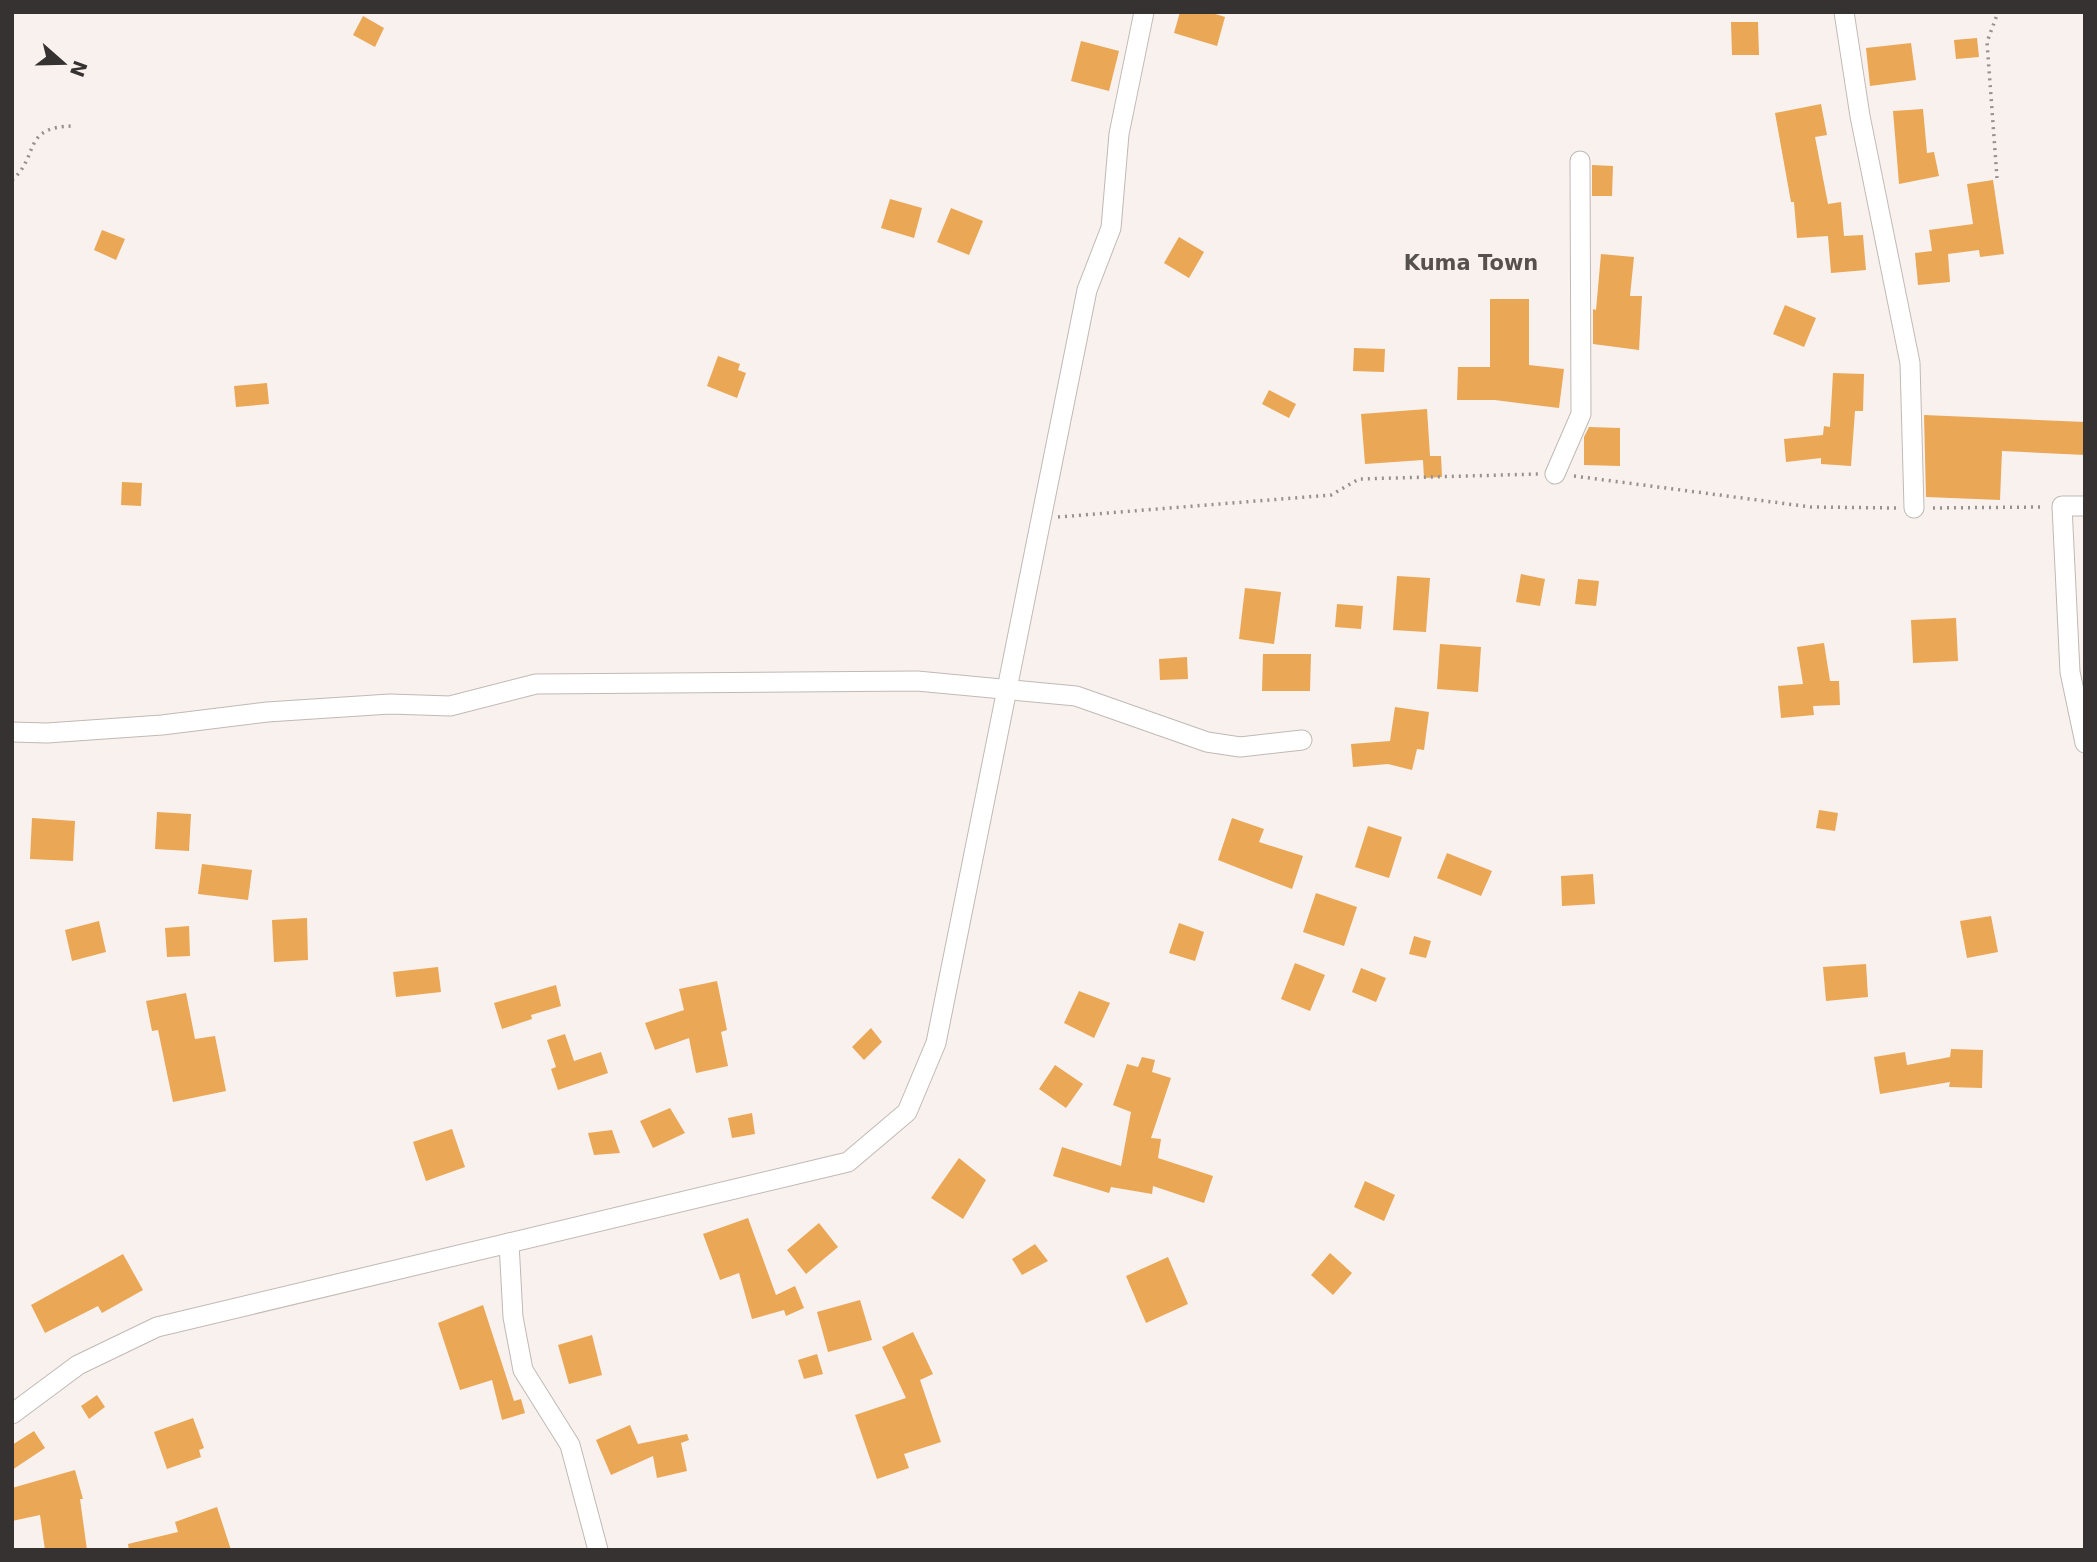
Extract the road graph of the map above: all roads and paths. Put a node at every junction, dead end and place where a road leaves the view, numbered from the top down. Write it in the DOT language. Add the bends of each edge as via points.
graph roads {
  1 [pos="1144,12"];
  2 [pos="1844,12"];
  3 [pos="1998,12"];
  4 [pos="73,127"];
  5 [pos="1580,161"];
  6 [pos="1997,178"];
  7 [pos="12,180"];
  8 [pos="1555,474"];
  9 [pos="2062,506"];
  10 [pos="2085,506"];
  11 [pos="1914,508"];
  12 [pos="1042,518"];
  13 [pos="1008,691"];
  14 [pos="12,732"];
  15 [pos="1302,740"];
  16 [pos="2085,743"];
  17 [pos="509,1242"];
  18 [pos="12,1414"];
  19 [pos="598,1550"];
  1 -- 12 [label="street" via="1119,134 1111,228 1087,290"];
  2 -- 11 [label="street" via="1910,363"];
  3 -- 6 [label="path" via="1987,42"];
  4 -- 7 [label="path" via="51,127 38,136"];
  5 -- 8 [label="street" via="1581,414"];
  8 -- 11 [label="path" via="1811,507"];
  8 -- 12 [label="path" via="1359,479 1331,495"];
  9 -- 10 [label="street"];
  9 -- 11 [label="path"];
  9 -- 16 [label="street" via="2070,672"];
  12 -- 13 [label="street"];
  13 -- 14 [label="street" via="917,681 536,684 450,706 390,704 162,725"];
  13 -- 15 [label="street" via="1076,696 1207,741 1240,747"];
  13 -- 17 [label="street" via="936,1043 907,1112 848,1162"];
  17 -- 18 [label="street" via="157,1326 78,1365"];
  17 -- 19 [label="street" via="513,1317 523,1370 570,1445"];
}
